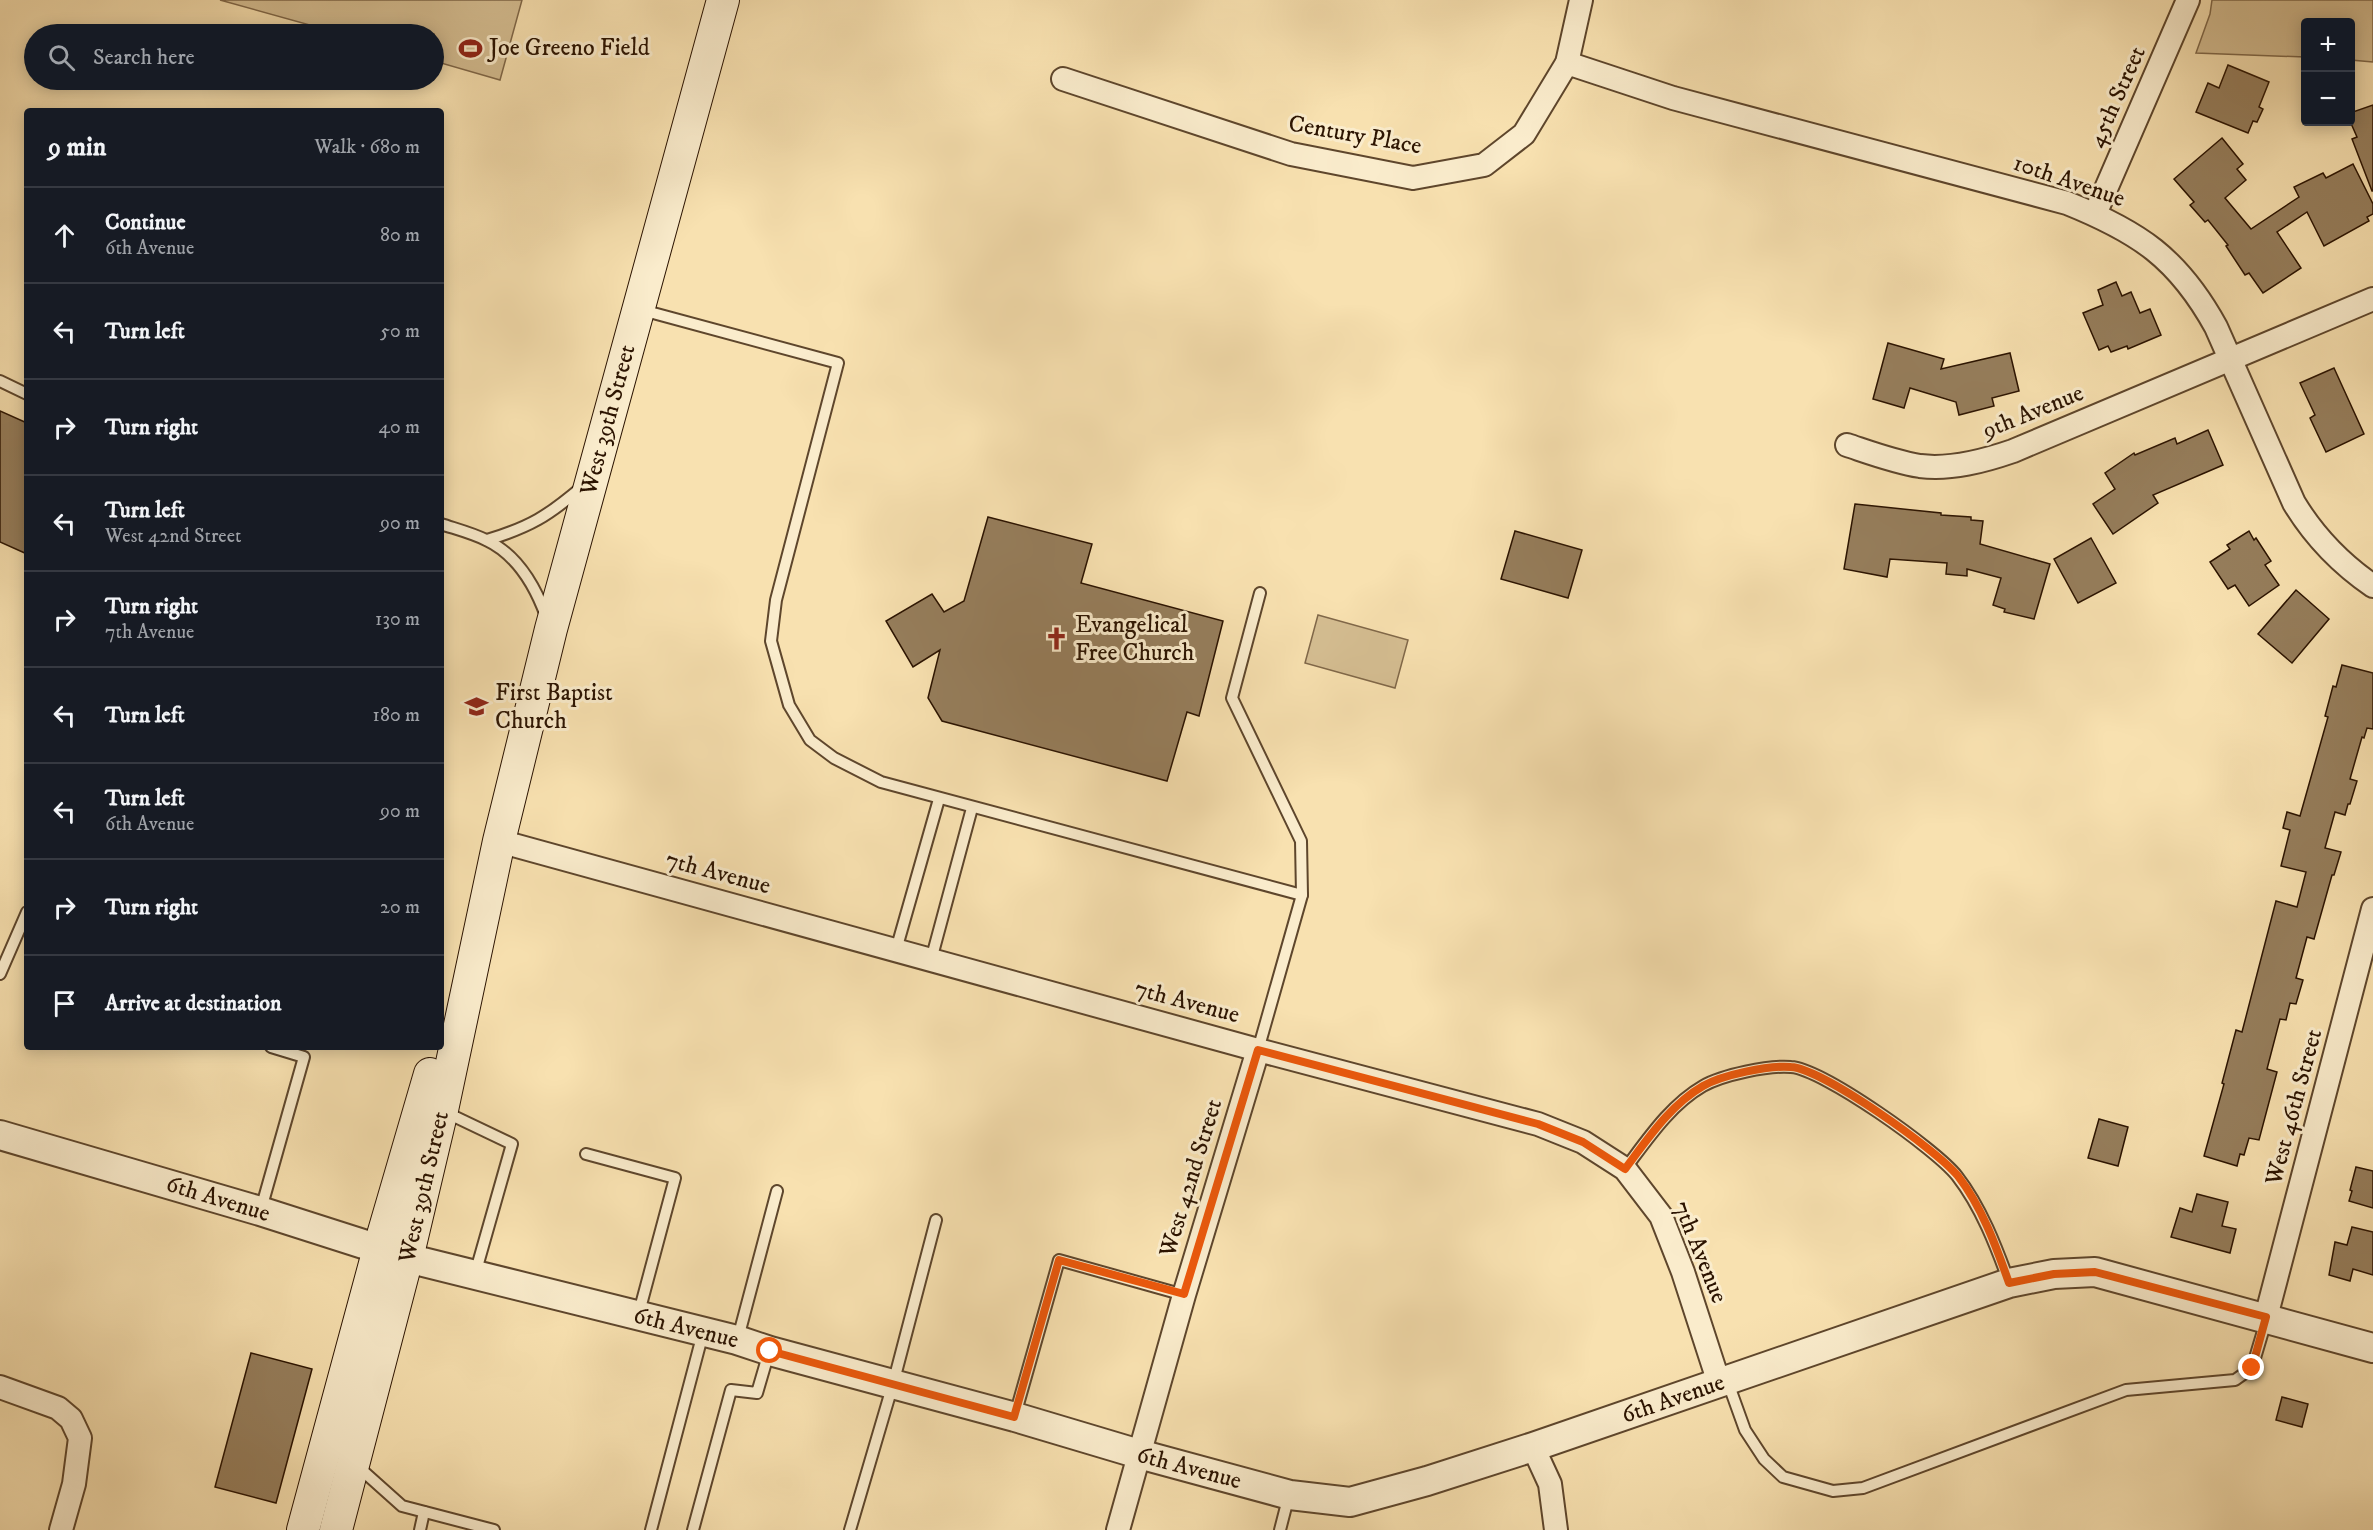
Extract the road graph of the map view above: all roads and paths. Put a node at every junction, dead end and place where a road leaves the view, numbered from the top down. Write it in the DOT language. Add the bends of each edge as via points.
graph roads {
  1 [pos="723,0"];
  2 [pos="1581,0"];
  3 [pos="2188,0"];
  4 [pos="1567,63"];
  5 [pos="1063,79"];
  6 [pos="2095,214"];
  7 [pos="2373,299"];
  8 [pos="639,309"];
  9 [pos="2230,360"];
  10 [pos="0,381"];
  11 [pos="24,392"];
  12 [pos="1847,445"];
  13 [pos="592,477"];
  14 [pos="444,525"];
  15 [pos="487,540"];
  16 [pos="2373,586"];
  17 [pos="1260,593"];
  18 [pos="551,629"];
  19 [pos="939,799"];
  20 [pos="972,808"];
  21 [pos="499,841"];
  22 [pos="1302,895"];
  23 [pos="2373,909"];
  24 [pos="24,919"];
  25 [pos="896,950"];
  26 [pos="931,960"];
  27 [pos="0,974"];
  28 [pos="444,1028"];
  29 [pos="281,1050"];
  30 [pos="437,1050"];
  31 [pos="1258,1050"];
  32 [pos="442,1110"];
  33 [pos="0,1135"];
  34 [pos="586,1154"];
  35 [pos="1625,1169"];
  36 [pos="777,1191"];
  37 [pos="260,1211"];
  38 [pos="936,1220"];
  39 [pos="393,1253"];
  40 [pos="475,1275"];
  41 [pos="2009,1283"];
  42 [pos="1184,1294"];
  43 [pos="638,1316"];
  44 [pos="2266,1317"];
  45 [pos="704,1333"];
  46 [pos="737,1340"];
  47 [pos="2373,1348"];
  48 [pos="770,1351"];
  49 [pos="1723,1381"];
  50 [pos="892,1384"];
  51 [pos="0,1387"];
  52 [pos="1014,1417"];
  53 [pos="1533,1447"];
  54 [pos="1139,1454"];
  55 [pos="352,1467"];
  56 [pos="1290,1495"];
  57 [pos="424,1512"];
  58 [pos="62,1530"];
  59 [pos="303,1530"];
  60 [pos="336,1530"];
  61 [pos="420,1530"];
  62 [pos="495,1530"];
  63 [pos="651,1530"];
  64 [pos="693,1530"];
  65 [pos="850,1530"];
  66 [pos="1118,1530"];
  67 [pos="1280,1530"];
  68 [pos="1556,1530"];
  1 -- 8 [label="main road, West 39th Street"];
  2 -- 4 [label="street, Century Place"];
  3 -- 6 [label="street, 45th Street"];
  4 -- 5 [label="street, Century Place" via="1524,134 1484,165 1413,178 1291,154"];
  4 -- 6 [label="street, 10th Avenue" via="1673,98 1926,164"];
  6 -- 9 [label="street, 10th Avenue" via="2157,250 2184,277 2203,303"];
  7 -- 9 [label="street, 9th Avenue"];
  8 -- 13 [label="main road, West 39th Street"];
  8 -- 19 [label="lane" via="838,363 776,600 771,640 789,705 810,740 881,783"];
  9 -- 12 [label="street, 9th Avenue" via="1983,461 1922,466"];
  9 -- 16 [label="street, 10th Avenue" via="2307,524 2343,564"];
  10 -- 11 [label="lane"];
  13 -- 15 [label="lane" via="554,511 521,530"];
  13 -- 18 [label="main road, West 39th Street"];
  14 -- 15 [label="lane"];
  15 -- 18 [label="lane" via="517,564 538,595"];
  17 -- 22 [label="lane" via="1232,698 1301,841"];
  18 -- 21 [label="main road, West 39th Street"];
  19 -- 20 [label="lane"];
  19 -- 25 [label="lane"];
  20 -- 22 [label="lane"];
  20 -- 26 [label="lane"];
  21 -- 25 [label="street, 7th Avenue"];
  21 -- 28 [label="main road, West 39th Street"];
  21 -- 32 [label="main road, West 39th Street"];
  22 -- 31 [label="lane"];
  23 -- 44 [label="street, West 46th Street"];
  24 -- 27 [label="lane"];
  25 -- 26 [label="street, 7th Avenue"];
  26 -- 31 [label="street, 7th Avenue"];
  29 -- 37 [label="lane" via="304,1057"];
  30 -- 39 [label="main road, West 39th Street"];
  31 -- 35 [label="street, 7th Avenue" via="1538,1124 1583,1142"];
  31 -- 42 [label="street, West 42nd Street"];
  32 -- 39 [label="main road, West 39th Street"];
  32 -- 40 [label="lane" via="512,1144"];
  33 -- 37 [label="street, 6th Avenue"];
  34 -- 43 [label="lane" via="675,1178"];
  35 -- 41 [label="lane" via="1655,1130 1703,1085 1744,1071 1791,1067 1814,1073 1935,1152 1958,1176 1992,1235"];
  35 -- 49 [label="street, 7th Avenue" via="1661,1216"];
  36 -- 46 [label="lane"];
  37 -- 39 [label="street, 6th Avenue"];
  38 -- 50 [label="lane"];
  39 -- 40 [label="street, 6th Avenue"];
  39 -- 55 [label="main road, West 39th Street"];
  39 -- 59 [label="main road, West 39th Street"];
  40 -- 43 [label="street, 6th Avenue"];
  41 -- 44 [label="street, 6th Avenue" via="2054,1274 2095,1272"];
  41 -- 49 [label="street, 6th Avenue"];
  42 -- 52 [label="lane" via="1059,1260"];
  42 -- 54 [label="street, West 42nd Street"];
  43 -- 45 [label="street, 6th Avenue"];
  44 -- 47 [label="street, 6th Avenue"];
  44 -- 49 [label="lane" via="2252,1368 2235,1380 2126,1390 1863,1488 1833,1491 1783,1477 1764,1460 1744,1430"];
  45 -- 46 [label="street, 6th Avenue"];
  45 -- 63 [label="lane"];
  46 -- 48 [label="street, 6th Avenue"];
  48 -- 50 [label="street, 6th Avenue"];
  48 -- 64 [label="lane" via="757,1393 731,1390"];
  49 -- 53 [label="street, 6th Avenue"];
  50 -- 52 [label="street, 6th Avenue"];
  50 -- 65 [label="lane"];
  51 -- 58 [label="street" via="58,1408 71,1419 80,1438"];
  52 -- 54 [label="street, 6th Avenue"];
  53 -- 56 [label="street, 6th Avenue" via="1350,1502"];
  53 -- 68 [label="street" via="1550,1484"];
  54 -- 56 [label="street, 6th Avenue"];
  54 -- 66 [label="street, West 42nd Street"];
  55 -- 57 [label="lane" via="364,1472 402,1506"];
  55 -- 60 [label="main road, West 39th Street"];
  56 -- 67 [label="lane"];
  57 -- 61 [label="lane"];
  57 -- 62 [label="lane"];
}
